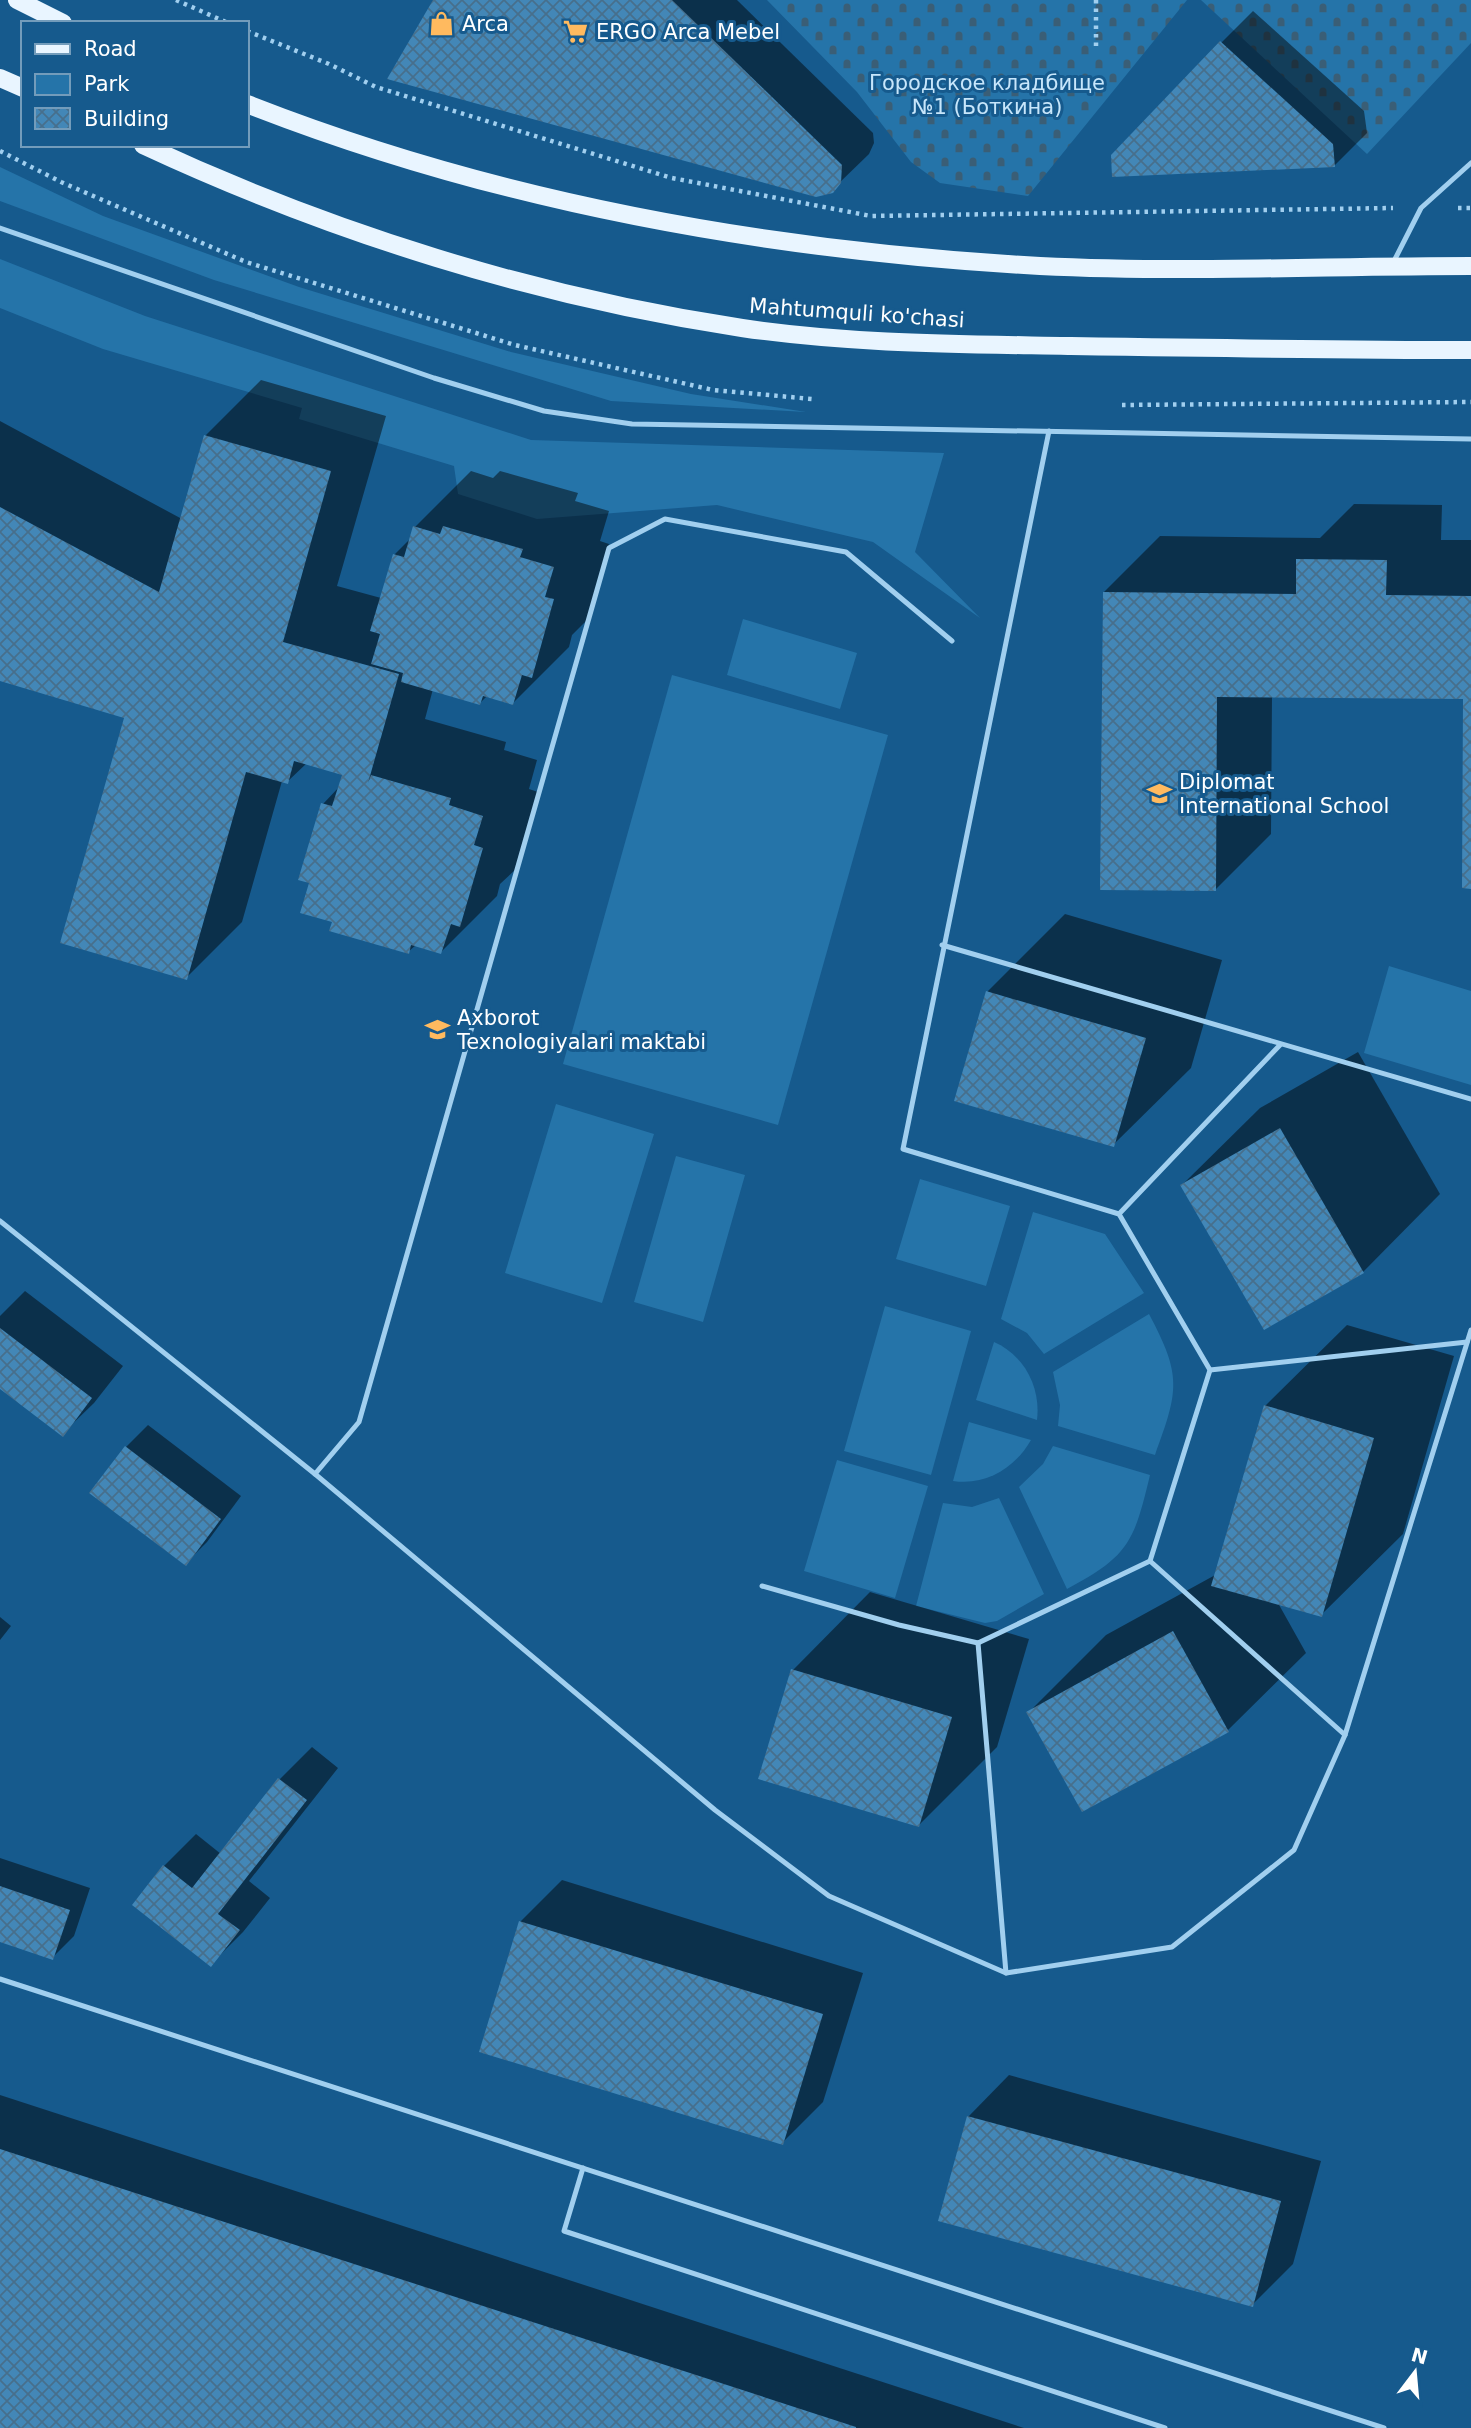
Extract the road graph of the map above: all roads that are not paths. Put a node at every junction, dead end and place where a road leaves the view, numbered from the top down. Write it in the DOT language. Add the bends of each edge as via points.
graph roads {
  1 [pos="17,0"];
  2 [pos="59,21"];
  3 [pos="0,78"];
  4 [pos="21,87"];
  5 [pos="248,104"];
  6 [pos="148,147"];
  7 [pos="1471,163"];
  8 [pos="0,228"];
  9 [pos="1391,266"];
  10 [pos="1471,266"];
  11 [pos="1471,350"];
  12 [pos="1049,431"];
  13 [pos="1471,439"];
  14 [pos="953,641"];
  15 [pos="942,945"];
  16 [pos="1280,1045"];
  17 [pos="1471,1099"];
  18 [pos="1119,1214"];
  19 [pos="0,1221"];
  20 [pos="1471,1330"];
  21 [pos="1467,1342"];
  22 [pos="1210,1370"];
  23 [pos="315,1474"];
  24 [pos="1150,1561"];
  25 [pos="762,1586"];
  26 [pos="978,1643"];
  27 [pos="1345,1735"];
  28 [pos="1006,1973"];
  29 [pos="0,1979"];
  30 [pos="583,2168"];
  31 [pos="1165,2428"];
  32 [pos="1384,2428"];
  1 -- 2 [label="main road"];
  3 -- 4 [label="main road"];
  5 -- 9 [label="main road" via="371,147 533,193 674,225 778,242 1042,266"];
  6 -- 11 [label="main road, Mahtumquli ko'chasi" via="304,212 449,261 595,300 742,328 906,342"];
  7 -- 9 [label="lane" via="1421,208"];
  8 -- 12 [label="lane" via="279,326 544,411 632,424"];
  9 -- 10 [label="main road"];
  12 -- 13 [label="lane"];
  12 -- 15 [label="lane"];
  14 -- 23 [label="lane" via="846,552 665,519 609,548 359,1422"];
  15 -- 16 [label="lane"];
  15 -- 18 [label="lane" via="903,1149"];
  16 -- 17 [label="lane"];
  16 -- 18 [label="lane"];
  18 -- 22 [label="lane"];
  19 -- 23 [label="lane"];
  20 -- 21 [label="lane"];
  21 -- 22 [label="lane"];
  21 -- 27 [label="lane"];
  22 -- 24 [label="lane"];
  23 -- 28 [label="lane" via="715,1810 829,1896"];
  24 -- 26 [label="lane"];
  24 -- 27 [label="lane"];
  25 -- 26 [label="lane"];
  26 -- 28 [label="lane"];
  27 -- 28 [label="lane" via="1294,1850 1172,1947"];
  29 -- 30 [label="lane"];
  30 -- 31 [label="lane" via="564,2231"];
  30 -- 32 [label="lane"];
}
